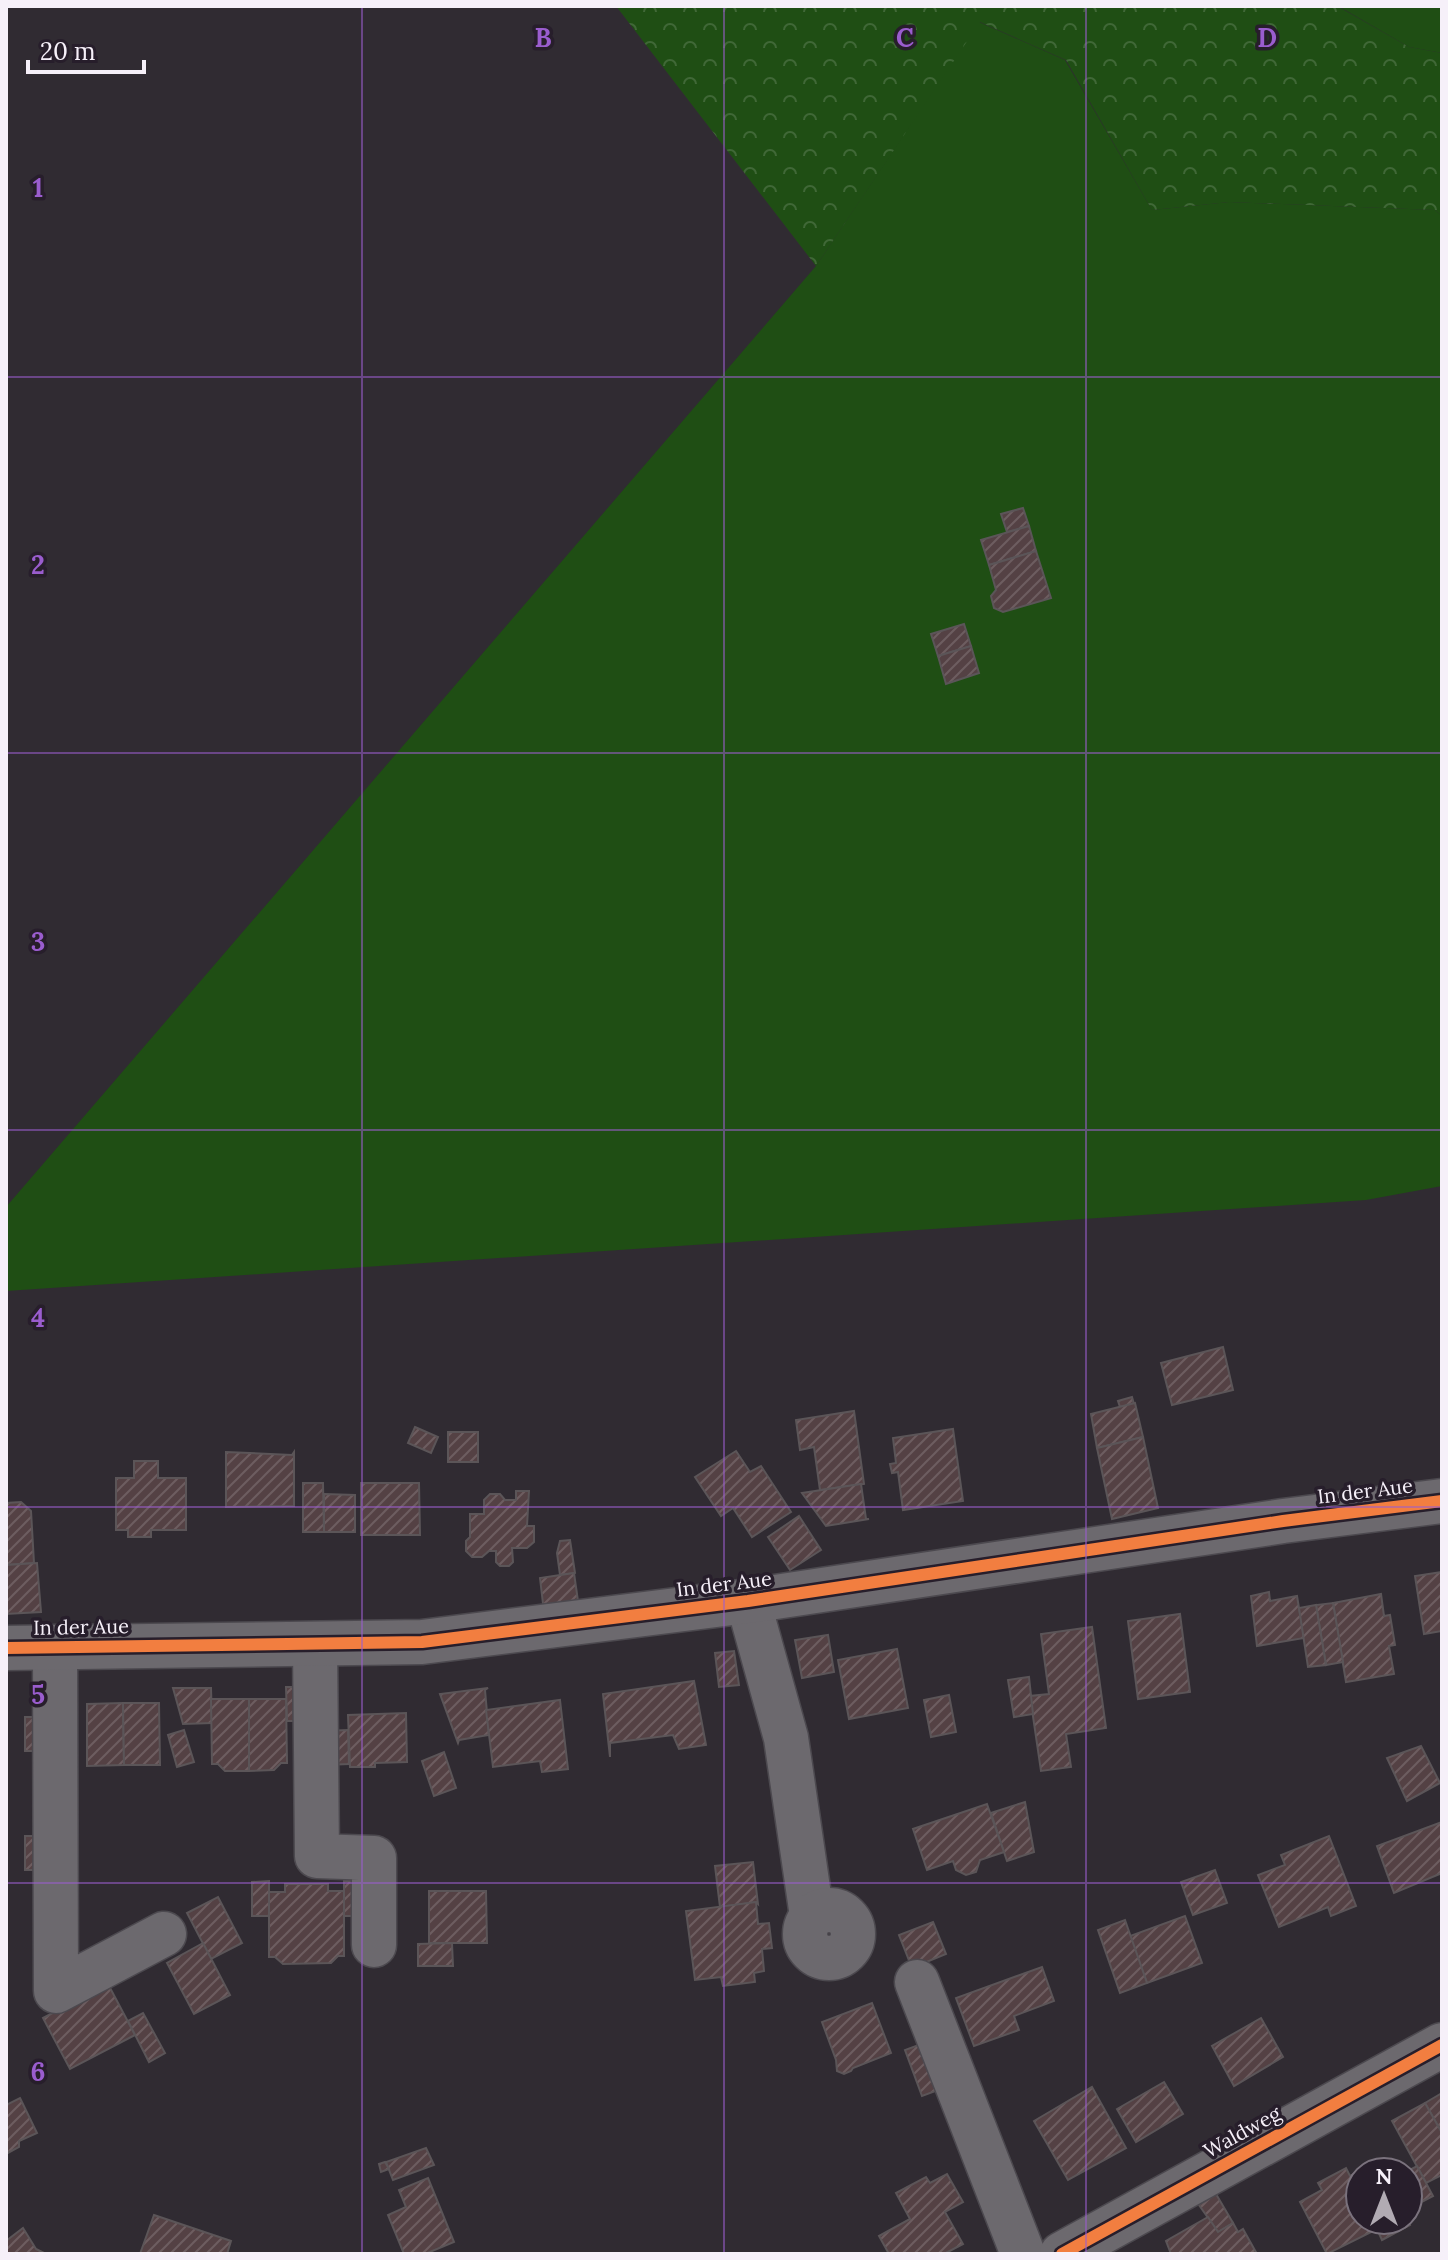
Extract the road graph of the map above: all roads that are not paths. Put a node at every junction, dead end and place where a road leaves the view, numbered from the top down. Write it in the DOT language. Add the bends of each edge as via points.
graph roads {
  1 [pos="1442,1501"];
  2 [pos="748,1601"];
  3 [pos="315,1644"];
  4 [pos="55,1647"];
  5 [pos="6,1648"];
  6 [pos="812,1916"];
  7 [pos="164,1934"];
  8 [pos="374,1945"];
  9 [pos="917,1982"];
  10 [pos="1442,2045"];
  11 [pos="1023,2254"];
  12 [pos="1062,2254"];
  1 -- 2 [label="street, In der Aue"];
  2 -- 3 [label="street, In der Aue" via="422,1642"];
  2 -- 6 [label="street" via="786,1738"];
  3 -- 4 [label="street, In der Aue"];
  3 -- 8 [label="street" via="317,1856 374,1858"];
  4 -- 5 [label="street, In der Aue"];
  4 -- 7 [label="street" via="56,1991"];
  9 -- 11 [label="street"];
  10 -- 12 [label="street, Waldweg"];
}
